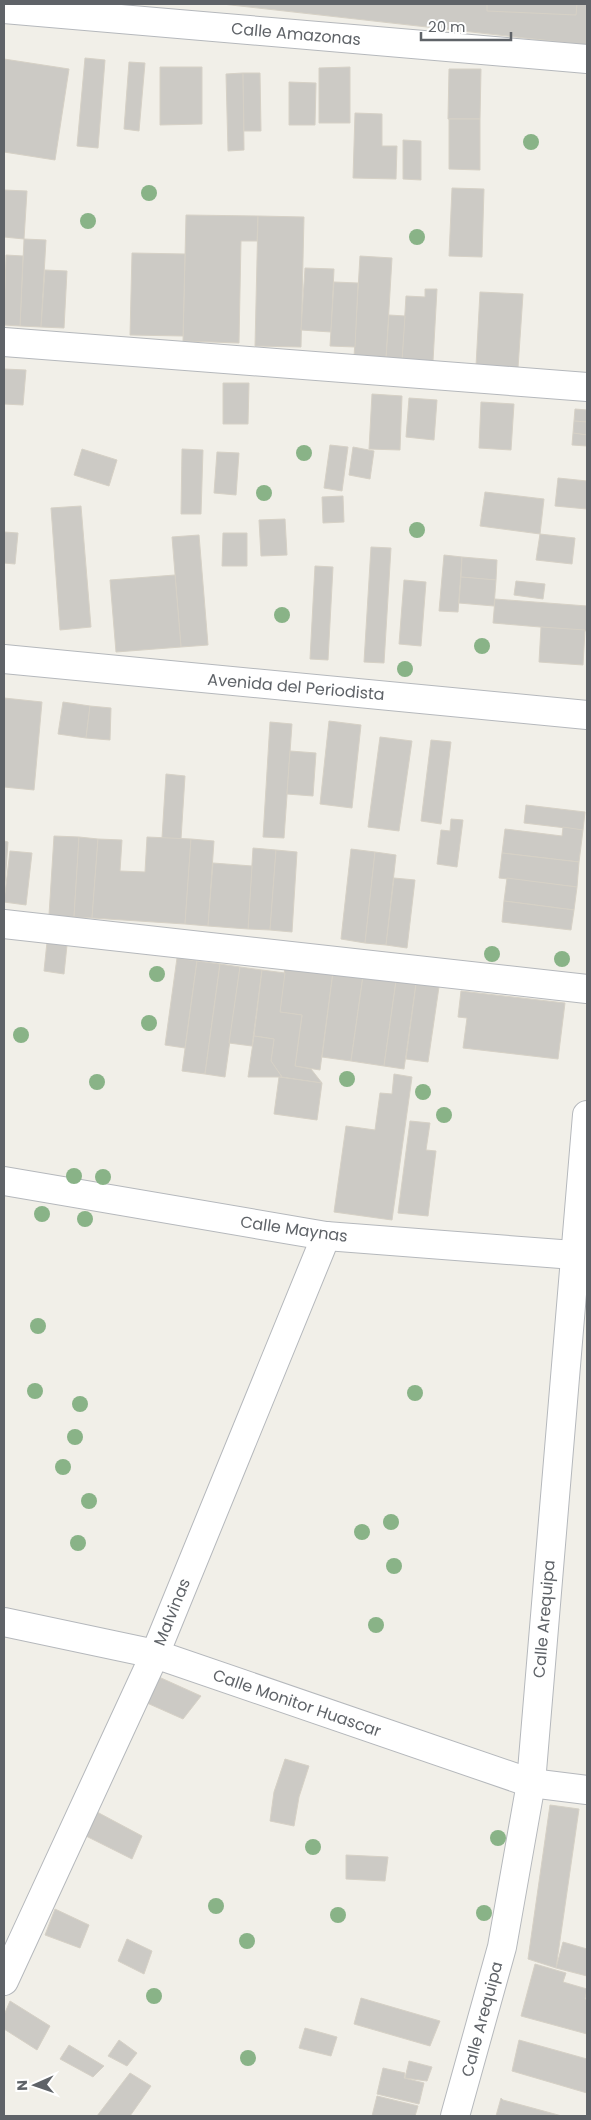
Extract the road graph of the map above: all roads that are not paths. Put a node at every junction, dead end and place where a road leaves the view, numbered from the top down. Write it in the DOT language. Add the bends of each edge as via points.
graph roads {
  1 [pos="4,9"];
  2 [pos="587,59"];
  3 [pos="4,342"];
  4 [pos="587,387"];
  5 [pos="4,659"];
  6 [pos="587,715"];
  7 [pos="4,924"];
  8 [pos="587,989"];
  9 [pos="587,1115"];
  10 [pos="4,1181"];
  11 [pos="326,1236"];
  12 [pos="581,1255"];
  13 [pos="4,1622"];
  14 [pos="155,1654"];
  15 [pos="531,1783"];
  16 [pos="587,1790"];
  17 [pos="4,1981"];
  18 [pos="455,2116"];
  1 -- 2 [label="street, Calle Amazonas"];
  3 -- 4 [label="street"];
  5 -- 6 [label="street, Avenida del Periodista"];
  7 -- 8 [label="street"];
  9 -- 12 [label="street, Calle Arequipa"];
  10 -- 11 [label="street, Calle Maynas"];
  11 -- 12 [label="street, Calle Maynas"];
  11 -- 14 [label="street, Malvinas"];
  12 -- 15 [label="street, Calle Arequipa"];
  13 -- 14 [label="street, Calle Monitor Huascar"];
  14 -- 15 [label="street, Calle Monitor Huascar"];
  14 -- 17 [label="street, Malvinas"];
  15 -- 16 [label="street, Calle Monitor Huascar"];
  15 -- 18 [label="street, Calle Arequipa" via="502,1947"];
}
